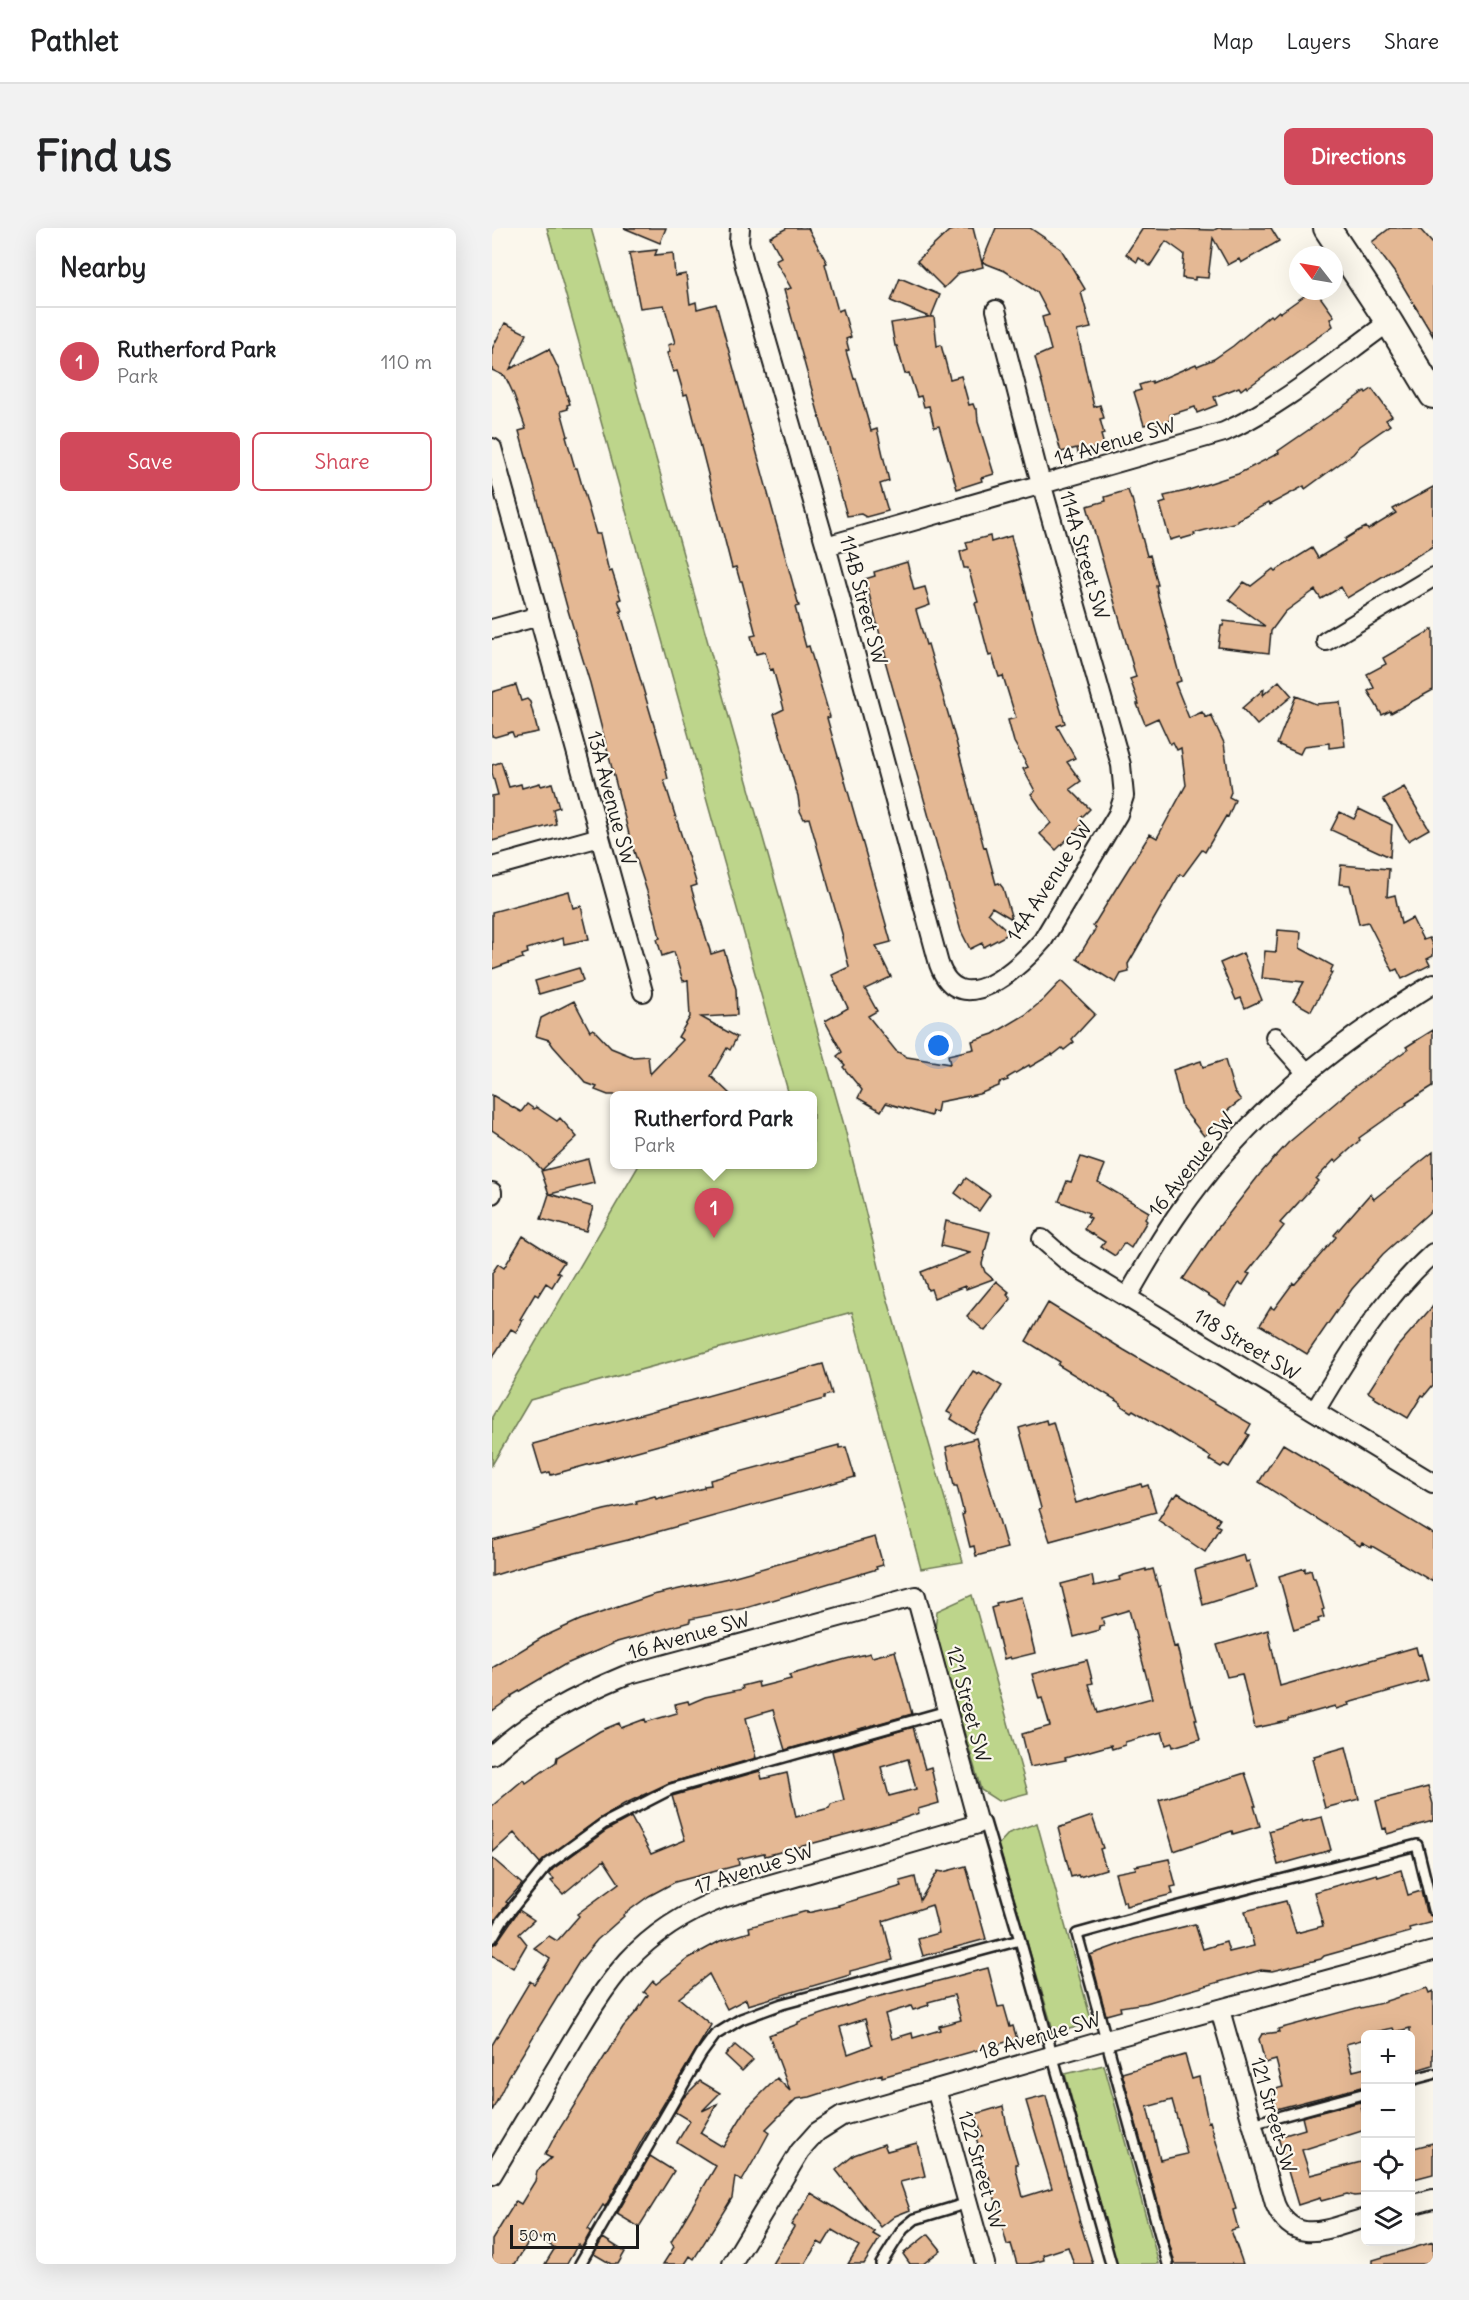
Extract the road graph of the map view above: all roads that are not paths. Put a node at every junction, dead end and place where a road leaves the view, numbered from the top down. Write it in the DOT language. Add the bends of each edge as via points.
graph roads {
  1 [pos="1326,228"];
  2 [pos="739,229"];
  3 [pos="996,310"];
  4 [pos="1389,322"];
  5 [pos="1433,395"];
  6 [pos="492,448"];
  7 [pos="1041,485"];
  8 [pos="826,546"];
  9 [pos="1433,577"];
  10 [pos="539,616"];
  11 [pos="492,629"];
  12 [pos="1326,641"];
  13 [pos="1123,778"];
  14 [pos="600,837"];
  15 [pos="492,867"];
  16 [pos="949,982"];
  17 [pos="1433,984"];
  18 [pos="643,992"];
  19 [pos="1275,1037"];
  20 [pos="1306,1072"];
  21 [pos="1042,1239"];
  22 [pos="1433,1253"];
  23 [pos="1127,1297"];
  24 [pos="1315,1411"];
  25 [pos="1433,1482"];
  26 [pos="916,1596"];
  27 [pos="947,1711"];
  28 [pos="492,1755"];
  29 [pos="982,1823"];
  30 [pos="1433,1911"];
  31 [pos="492,1938"];
  32 [pos="1020,1940"];
  33 [pos="1433,1951"];
  34 [pos="1220,2010"];
  35 [pos="1106,2040"];
  36 [pos="1052,2056"];
  37 [pos="1433,2074"];
  38 [pos="1415,2079"];
  39 [pos="936,2089"];
  40 [pos="1361,2094"];
  41 [pos="1252,2124"];
  42 [pos="492,2175"];
  43 [pos="1433,2199"];
  44 [pos="968,2203"];
  45 [pos="1415,2204"];
  46 [pos="1361,2219"];
  47 [pos="579,2264"];
  48 [pos="732,2264"];
  49 [pos="881,2264"];
  50 [pos="985,2264"];
  51 [pos="1111,2264"];
  52 [pos="1168,2264"];
  1 -- 4 [label="street"];
  2 -- 8 [label="street, 114B Street SW" via="741,254"];
  3 -- 7 [label="street, 114A Street SW"];
  4 -- 5 [label="street"];
  4 -- 7 [label="street, 14 Avenue SW" via="1244,423 1206,439"];
  6 -- 10 [label="street, 13A Avenue SW"];
  7 -- 8 [label="street, 14 Avenue SW"];
  7 -- 13 [label="street, 114A Street SW"];
  8 -- 16 [label="street, 114B Street SW" via="939,964"];
  9 -- 12 [label="street"];
  10 -- 11 [label="street"];
  10 -- 14 [label="street, 13A Avenue SW"];
  13 -- 16 [label="street, 14A Avenue SW" via="1124,796 1118,814 1043,940 1004,978 976,990"];
  14 -- 15 [label="street"];
  14 -- 18 [label="street, 13A Avenue SW"];
  17 -- 20 [label="street, 16 Avenue SW" via="1351,1037"];
  19 -- 20 [label="street"];
  20 -- 23 [label="street, 16 Avenue SW" via="1260,1115 1209,1173 1167,1230"];
  21 -- 23 [label="street, 118 Street SW" via="1067,1261"];
  22 -- 24 [label="street" via="1394,1293 1356,1342"];
  23 -- 24 [label="street, 118 Street SW"];
  24 -- 25 [label="street, 118 Street SW"];
  26 -- 27 [label="street, 121 Street SW"];
  26 -- 28 [label="street, 16 Avenue SW" via="626,1676 543,1717"];
  27 -- 29 [label="street, 121 Street SW"];
  27 -- 31 [label="lane" via="671,1789 603,1824 548,1864"];
  29 -- 32 [label="lane"];
  29 -- 42 [label="street, 17 Avenue SW" via="723,1898 667,1925 634,1954 599,1995"];
  30 -- 35 [label="lane" via="1417,1845 1077,1934"];
  32 -- 36 [label="lane"];
  32 -- 47 [label="lane" via="782,2004 741,2019 715,2035"];
  33 -- 34 [label="street, 18 Avenue SW"];
  34 -- 35 [label="street, 18 Avenue SW"];
  34 -- 41 [label="street, 121 Street SW"];
  35 -- 36 [label="street, 18 Avenue SW"];
  35 -- 52 [label="lane"];
  36 -- 39 [label="street, 18 Avenue SW"];
  36 -- 51 [label="lane"];
  37 -- 38 [label="lane"];
  39 -- 44 [label="street, 122 Street SW"];
  39 -- 48 [label="street, 18 Avenue SW" via="858,2110 829,2122 817,2132 793,2161"];
  40 -- 41 [label="lane"];
  41 -- 46 [label="street, 121 Street SW" via="1275,2204 1293,2228 1310,2232"];
  43 -- 45 [label="street"];
  44 -- 49 [label="lane" via="915,2219 903,2229"];
  44 -- 50 [label="street, 122 Street SW"];
}
